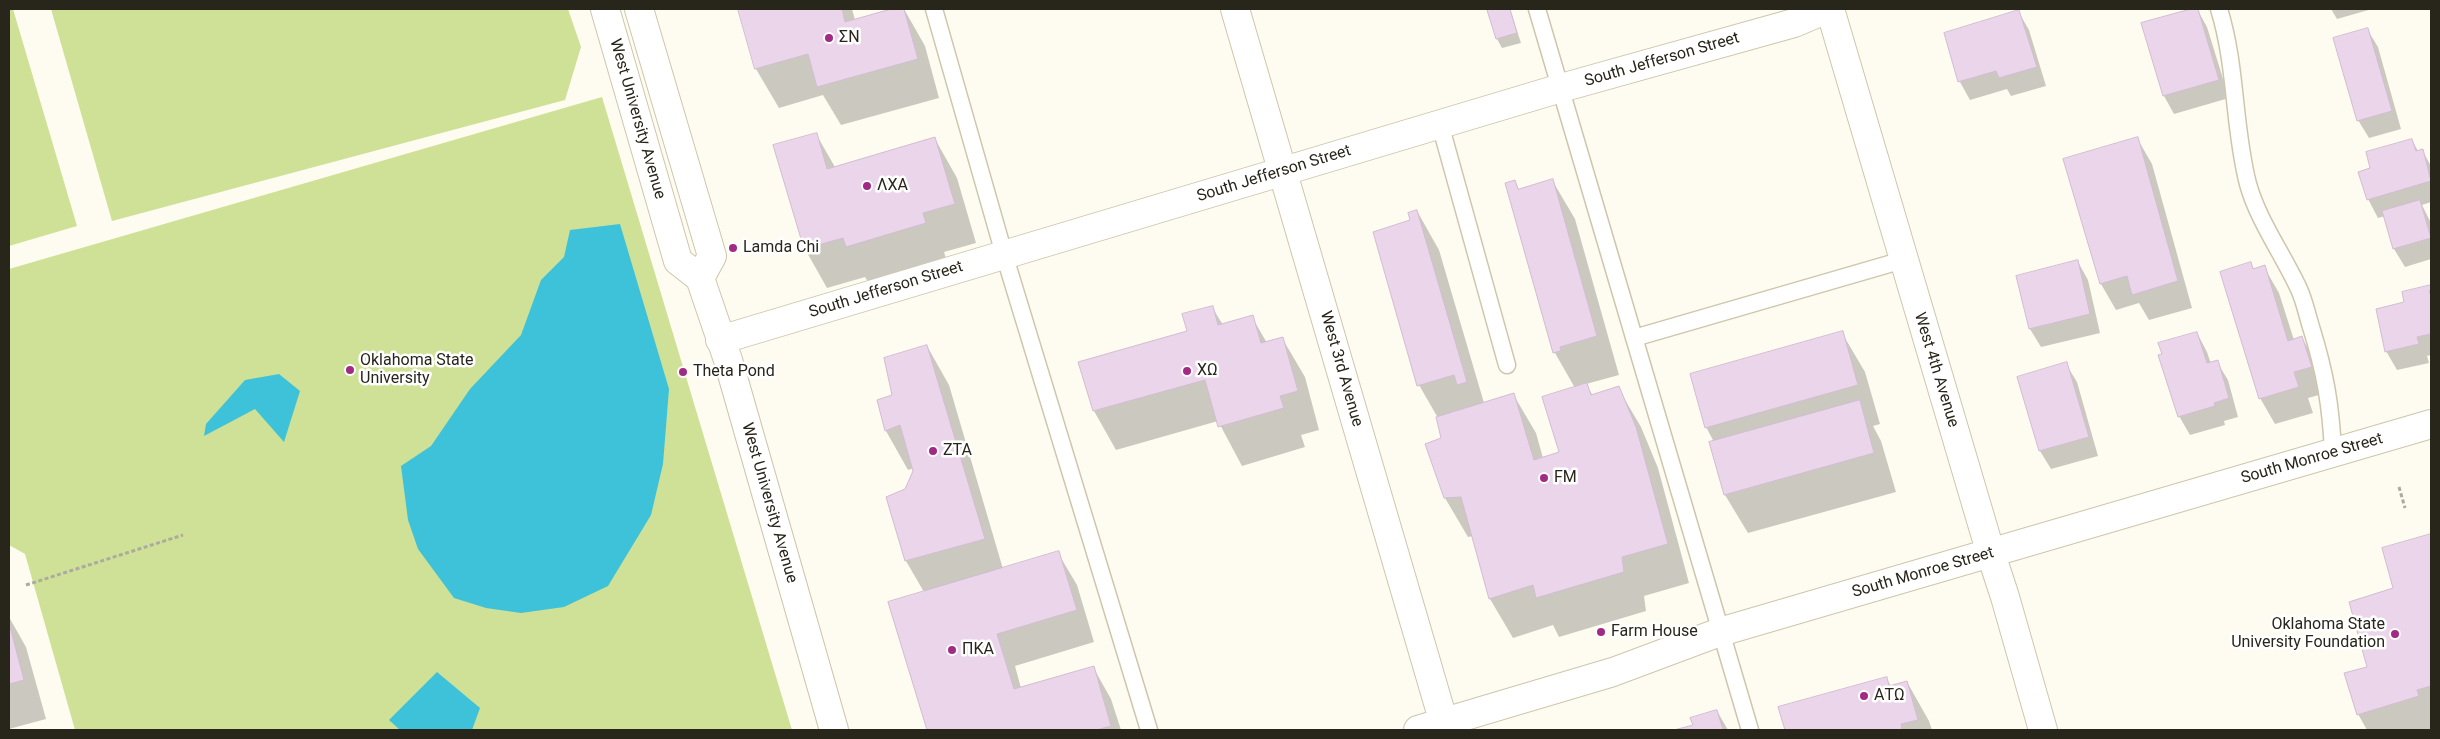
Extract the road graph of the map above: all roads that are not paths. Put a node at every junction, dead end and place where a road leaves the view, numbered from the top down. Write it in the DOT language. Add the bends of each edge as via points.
graph roads {
  1 [pos="605,9"];
  2 [pos="639,9"];
  3 [pos="934,9"];
  4 [pos="1235,9"];
  5 [pos="1537,9"];
  6 [pos="1828,9"];
  7 [pos="2219,9"];
  8 [pos="1561,88"];
  9 [pos="1440,124"];
  10 [pos="1283,171"];
  11 [pos="1004,254"];
  12 [pos="1903,260"];
  13 [pos="700,278"];
  14 [pos="1634,338"];
  15 [pos="720,340"];
  16 [pos="1507,365"];
  17 [pos="2431,424"];
  18 [pos="2333,453"];
  19 [pos="1991,554"];
  20 [pos="1720,632"];
  21 [pos="1445,727"];
  22 [pos="834,730"];
  23 [pos="1149,730"];
  24 [pos="1418,730"];
  25 [pos="1750,730"];
  26 [pos="2043,730"];
  1 -- 13 [label="street, West University Avenue" via="678,261"];
  2 -- 13 [label="street, West University Avenue" via="712,256"];
  3 -- 11 [label="lane"];
  4 -- 10 [label="street, West 3rd Avenue"];
  5 -- 8 [label="lane"];
  6 -- 8 [label="street, South Jefferson Street" via="1794,23"];
  6 -- 12 [label="street, West 4th Avenue"];
  7 -- 18 [label="lane" via="2232,70 2237,131 2249,186 2299,289 2324,372 2331,410"];
  8 -- 9 [label="street, South Jefferson Street"];
  8 -- 14 [label="lane"];
  9 -- 10 [label="street, South Jefferson Street"];
  9 -- 16 [label="lane"];
  10 -- 11 [label="street, South Jefferson Street"];
  10 -- 21 [label="street, West 3rd Avenue"];
  11 -- 15 [label="street, South Jefferson Street"];
  11 -- 23 [label="lane"];
  12 -- 14 [label="lane"];
  12 -- 19 [label="street, West 4th Avenue"];
  13 -- 15 [label="street, West University Avenue"];
  14 -- 20 [label="lane"];
  15 -- 22 [label="street, West University Avenue"];
  17 -- 18 [label="street, South Monroe Street"];
  18 -- 19 [label="street, South Monroe Street"];
  19 -- 20 [label="street, South Monroe Street"];
  19 -- 26 [label="street, West 4th Avenue"];
  20 -- 21 [label="street, South Monroe Street" via="1613,672"];
  20 -- 25 [label="lane"];
  21 -- 24 [label="street, South Monroe Street"];
}
